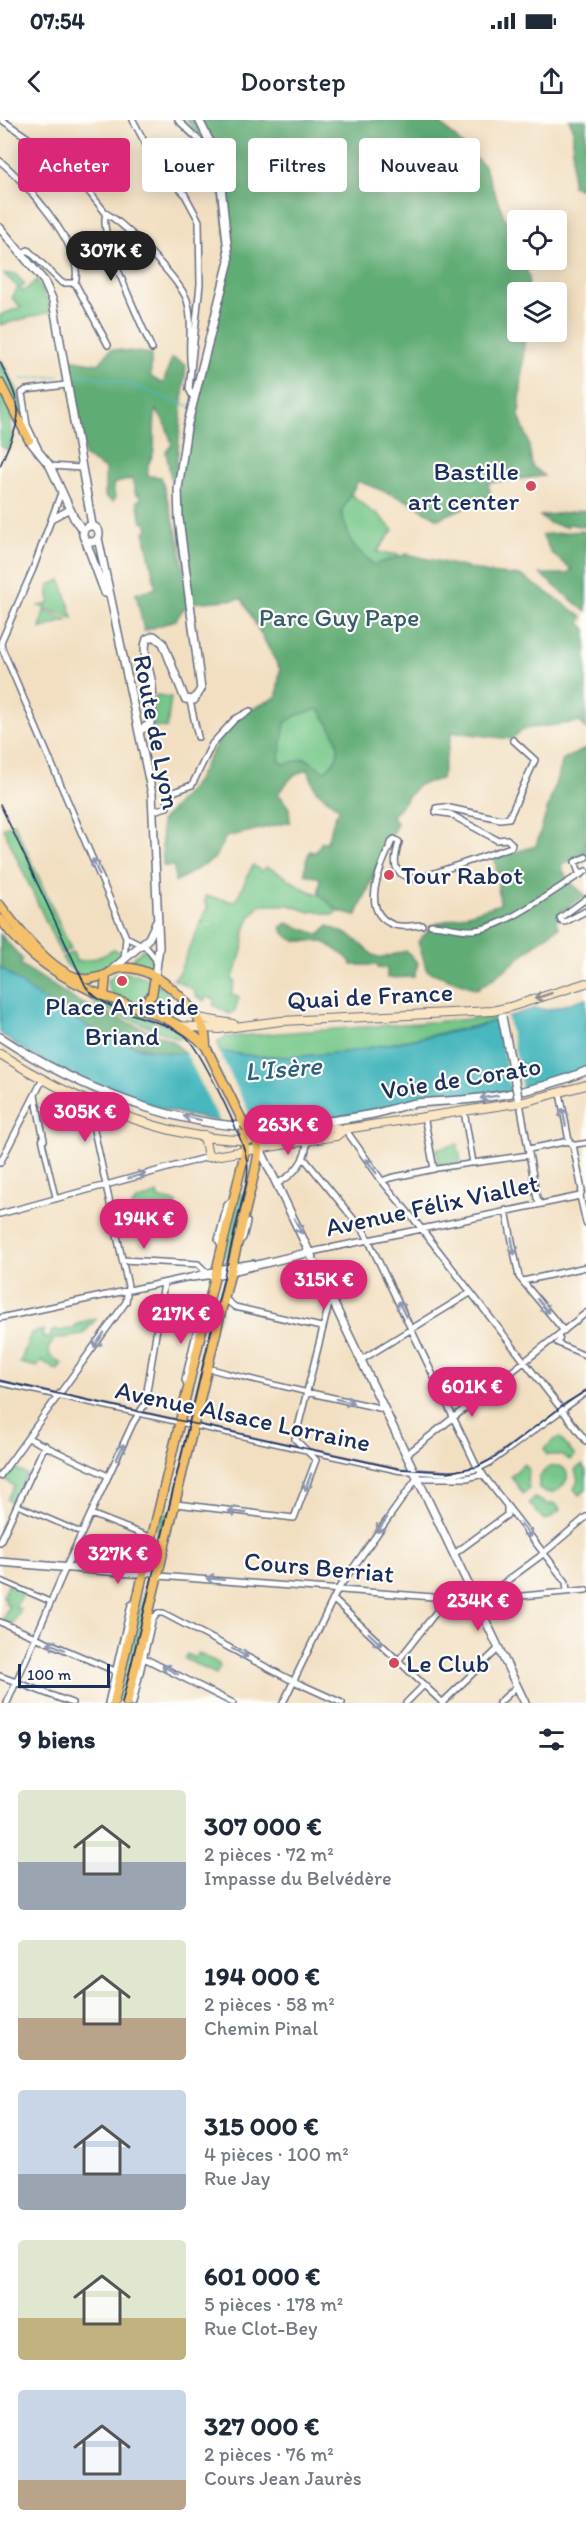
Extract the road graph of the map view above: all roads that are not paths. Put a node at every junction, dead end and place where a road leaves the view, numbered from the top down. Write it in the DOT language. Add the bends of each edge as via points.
graph roads {
  1 [pos="3,120"];
  2 [pos="133,120"];
  3 [pos="178,120"];
  4 [pos="199,120"];
  5 [pos="197,138"];
  6 [pos="209,138"];
  7 [pos="0,161"];
  8 [pos="222,192"];
  9 [pos="106,214"];
  10 [pos="0,228"];
  11 [pos="22,253"];
  12 [pos="75,283"];
  13 [pos="108,345"];
  14 [pos="152,349"];
  15 [pos="192,368"];
  16 [pos="0,383"];
  17 [pos="66,385"];
  18 [pos="194,399"];
  19 [pos="29,440"];
  20 [pos="40,456"];
  21 [pos="50,466"];
  22 [pos="82,468"];
  23 [pos="61,493"];
  24 [pos="70,509"];
  25 [pos="53,518"];
  26 [pos="92,525"];
  27 [pos="84,535"];
  28 [pos="98,538"];
  29 [pos="115,623"];
  30 [pos="190,701"];
  31 [pos="250,711"];
  32 [pos="139,731"];
  33 [pos="198,737"];
  34 [pos="513,740"];
  35 [pos="153,811"];
  36 [pos="586,857"];
  37 [pos="444,869"];
  38 [pos="583,873"];
  39 [pos="446,878"];
  40 [pos="586,899"];
  41 [pos="0,904"];
  42 [pos="586,911"];
  43 [pos="0,919"];
  44 [pos="157,920"];
  45 [pos="422,925"];
  46 [pos="431,925"];
  47 [pos="126,937"];
  48 [pos="141,945"];
  49 [pos="124,959"];
  50 [pos="157,961"];
  51 [pos="114,968"];
  52 [pos="106,975"];
  53 [pos="155,976"];
  54 [pos="586,983"];
  55 [pos="104,996"];
  56 [pos="138,1009"];
  57 [pos="501,1013"];
  58 [pos="198,1018"];
  59 [pos="241,1025"];
  60 [pos="181,1026"];
  61 [pos="203,1028"];
  62 [pos="0,1037"];
  63 [pos="204,1043"];
  64 [pos="0,1054"];
  65 [pos="586,1071"];
  66 [pos="43,1079"];
  67 [pos="586,1085"];
  68 [pos="560,1093"];
  69 [pos="35,1095"];
  70 [pos="519,1100"];
  71 [pos="94,1104"];
  72 [pos="464,1111"];
  73 [pos="424,1116"];
  74 [pos="245,1127"];
  75 [pos="345,1129"];
  76 [pos="204,1135"];
  77 [pos="310,1137"];
  78 [pos="257,1139"];
  79 [pos="43,1140"];
  80 [pos="571,1143"];
  81 [pos="586,1143"];
  82 [pos="245,1145"];
  83 [pos="260,1149"];
  84 [pos="529,1152"];
  85 [pos="303,1157"];
  86 [pos="205,1158"];
  87 [pos="0,1163"];
  88 [pos="473,1163"];
  89 [pos="436,1168"];
  90 [pos="382,1181"];
  91 [pos="106,1185"];
  92 [pos="276,1185"];
  93 [pos="580,1196"];
  94 [pos="56,1199"];
  95 [pos="540,1203"];
  96 [pos="506,1210"];
  97 [pos="0,1215"];
  98 [pos="586,1222"];
  99 [pos="421,1228"];
  100 [pos="369,1240"];
  101 [pos="311,1252"];
  102 [pos="122,1260"];
  103 [pos="586,1267"];
  104 [pos="230,1270"];
  105 [pos="206,1272"];
  106 [pos="216,1272"];
  107 [pos="190,1277"];
  108 [pos="523,1281"];
  109 [pos="164,1283"];
  110 [pos="128,1290"];
  111 [pos="471,1293"];
  112 [pos="331,1296"];
  113 [pos="225,1299"];
  114 [pos="586,1313"];
  115 [pos="0,1318"];
  116 [pos="321,1327"];
  117 [pos="411,1329"];
  118 [pos="564,1332"];
  119 [pos="558,1336"];
  120 [pos="586,1356"];
  121 [pos="360,1360"];
  122 [pos="524,1362"];
  123 [pos="206,1370"];
  124 [pos="226,1373"];
  125 [pos="0,1383"];
  126 [pos="306,1392"];
  127 [pos="586,1393"];
  128 [pos="59,1396"];
  129 [pos="384,1409"];
  130 [pos="562,1410"];
  131 [pos="139,1414"];
  132 [pos="454,1418"];
  133 [pos="179,1423"];
  134 [pos="194,1425"];
  135 [pos="28,1438"];
  136 [pos="586,1442"];
  137 [pos="45,1445"];
  138 [pos="304,1450"];
  139 [pos="406,1455"];
  140 [pos="478,1469"];
  141 [pos="483,1474"];
  142 [pos="0,1476"];
  143 [pos="108,1476"];
  144 [pos="416,1476"];
  145 [pos="176,1504"];
  146 [pos="16,1505"];
  147 [pos="507,1508"];
  148 [pos="91,1514"];
  149 [pos="585,1519"];
  150 [pos="82,1533"];
  151 [pos="152,1538"];
  152 [pos="0,1542"];
  153 [pos="543,1553"];
  154 [pos="454,1554"];
  155 [pos="0,1562"];
  156 [pos="66,1567"];
  157 [pos="143,1574"];
  158 [pos="159,1576"];
  159 [pos="0,1580"];
  160 [pos="338,1589"];
  161 [pos="586,1590"];
  162 [pos="567,1592"];
  163 [pos="440,1598"];
  164 [pos="479,1598"];
  165 [pos="139,1599"];
  166 [pos="333,1599"];
  167 [pos="51,1602"];
  168 [pos="152,1606"];
  169 [pos="153,1619"];
  170 [pos="0,1622"];
  171 [pos="36,1637"];
  172 [pos="499,1648"];
  173 [pos="144,1658"];
  174 [pos="398,1661"];
  175 [pos="115,1671"];
  176 [pos="0,1676"];
  177 [pos="293,1681"];
  178 [pos="16,1682"];
  179 [pos="423,1686"];
  180 [pos="516,1686"];
  181 [pos="8,1703"];
  182 [pos="72,1703"];
  183 [pos="108,1703"];
  184 [pos="114,1703"];
  185 [pos="127,1703"];
  186 [pos="133,1703"];
  187 [pos="233,1703"];
  188 [pos="283,1703"];
  189 [pos="342,1703"];
  190 [pos="406,1703"];
  191 [pos="442,1703"];
  192 [pos="499,1703"];
  193 [pos="525,1703"];
  1 -- 9 [label="street" via="74,174"];
  2 -- 15 [label="street" via="154,160 184,193 199,221 200,284"];
  3 -- 5 [label="street"];
  4 -- 6 [label="street"];
  7 -- 12 [label="street" via="30,189 60,232 74,260"];
  8 -- 18 [label="street" via="229,261"];
  9 -- 14 [label="street" via="103,222 107,242"];
  9 -- 15 [label="street" via="129,228 183,291 189,309"];
  10 -- 11 [label="street"];
  11 -- 12 [label="street" via="28,250 62,283"];
  11 -- 17 [label="street" via="53,300"];
  12 -- 13 [label="street"];
  15 -- 18 [label="street" via="189,389"];
  16 -- 19 [label="main road"];
  17 -- 20 [label="street" via="22,393 27,425"];
  17 -- 22 [label="street"];
  18 -- 30 [label="street" via="177,501 201,689 197,698"];
  19 -- 20 [label="street"];
  20 -- 21 [label="street"];
  21 -- 22 [label="street"];
  21 -- 23 [label="street"];
  22 -- 26 [label="street"];
  23 -- 24 [label="street"];
  23 -- 25 [label="street"];
  24 -- 25 [label="street"];
  24 -- 27 [label="street"];
  47 -- 25 [label="street, one-way" via="2,648 1,642"];
  26 -- 27 [label="street"];
  26 -- 28 [label="street" via="99,530"];
  27 -- 28 [label="street" via="92,542"];
  27 -- 29 [label="street"];
  28 -- 29 [label="street"];
  29 -- 32 [label="street, Route de Lyon"];
  30 -- 32 [label="street" via="181,692 163,643 150,637 145,649 152,685 151,720 148,727"];
  30 -- 33 [label="street"];
  31 -- 35 [label="street" via="235,719 212,744 192,785 168,794 167,807"];
  32 -- 35 [label="street, Route de Lyon"];
  34 -- 37 [label="street" via="536,760 509,818 436,808 436,812 450,814 497,840 507,839 511,847"];
  35 -- 44 [label="street, Route de Lyon"];
  36 -- 38 [label="street" via="575,862"];
  37 -- 39 [label="street"];
  37 -- 45 [label="street" via="417,879 403,876 394,865 399,842 394,839 379,870 375,899 381,915 395,925"];
  38 -- 46 [label="street" via="487,928"];
  40 -- 42 [label="street" via="561,921"];
  41 -- 52 [label="main road" via="26,938 58,966 81,979"];
  43 -- 55 [label="main road" via="49,969"];
  44 -- 48 [label="street"];
  44 -- 50 [label="street"];
  47 -- 48 [label="street"];
  47 -- 49 [label="street"];
  48 -- 49 [label="street"];
  48 -- 50 [label="street"];
  49 -- 51 [label="street"];
  50 -- 53 [label="street"];
  51 -- 52 [label="main road"];
  51 -- 53 [label="main road"];
  52 -- 55 [label="main road"];
  53 -- 56 [label="main road" via="152,995"];
  53 -- 58 [label="main road"];
  54 -- 57 [label="main road, Quai de France, one-way"];
  55 -- 56 [label="main road"];
  56 -- 60 [label="main road"];
  57 -- 59 [label="main road, Quai de France"];
  57 -- 70 [label="street, bridge"];
  58 -- 59 [label="main road, Quai de France"];
  58 -- 61 [label="main road"];
  59 -- 61 [label="main road, Quai de France"];
  60 -- 61 [label="main road"];
  60 -- 63 [label="main road"];
  61 -- 63 [label="main road"];
  65 -- 62 [label="street, Voie de Corato, one-way" via="555,1084 488,1097 421,1103 292,1125 231,1126 115,1095 47,1065"];
  63 -- 74 [label="main road"];
  64 -- 66 [label="main road"];
  66 -- 69 [label="street"];
  66 -- 71 [label="main road"];
  67 -- 68 [label="main road"];
  68 -- 70 [label="main road"];
  80 -- 68 [label="street, one-way"];
  69 -- 79 [label="street"];
  69 -- 87 [label="street"];
  70 -- 72 [label="main road"];
  70 -- 84 [label="street"];
  71 -- 76 [label="main road" via="139,1120"];
  71 -- 91 [label="street" via="92,1121"];
  72 -- 73 [label="main road"];
  72 -- 88 [label="street"];
  73 -- 75 [label="main road"];
  73 -- 89 [label="street"];
  74 -- 78 [label="main road"];
  74 -- 82 [label="main road"];
  75 -- 77 [label="main road" via="334,1128"];
  90 -- 75 [label="street, one-way"];
  76 -- 82 [label="main road"];
  76 -- 86 [label="main road"];
  77 -- 78 [label="main road"];
  77 -- 83 [label="main road"];
  77 -- 85 [label="street"];
  78 -- 82 [label="main road"];
  78 -- 83 [label="main road"];
  79 -- 94 [label="street"];
  80 -- 81 [label="street"];
  80 -- 84 [label="street"];
  80 -- 93 [label="street"];
  82 -- 83 [label="main road"];
  82 -- 86 [label="main road"];
  82 -- 106 [label="main road"];
  83 -- 92 [label="street"];
  83 -- 104 [label="main road"];
  84 -- 88 [label="street"];
  84 -- 95 [label="street"];
  85 -- 92 [label="street" via="293,1172"];
  85 -- 100 [label="street"];
  91 -- 86 [label="street, one-way"];
  88 -- 89 [label="street"];
  89 -- 90 [label="street"];
  90 -- 99 [label="street"];
  91 -- 94 [label="street"];
  91 -- 102 [label="street"];
  92 -- 101 [label="street, one-way"];
  93 -- 95 [label="street, Avenue Félix Viallet"];
  93 -- 98 [label="street"];
  94 -- 97 [label="street"];
  95 -- 96 [label="street, Avenue Félix Viallet"];
  96 -- 99 [label="street, Avenue Félix Viallet"];
  96 -- 108 [label="street, one-way" via="517,1271"];
  99 -- 100 [label="street, Avenue Félix Viallet"];
  99 -- 111 [label="street"];
  100 -- 101 [label="street, Avenue Félix Viallet"];
  117 -- 100 [label="street, one-way"];
  101 -- 104 [label="street, Avenue Félix Viallet"];
  101 -- 112 [label="street"];
  102 -- 105 [label="street" via="198,1264"];
  102 -- 110 [label="street"];
  103 -- 108 [label="street"];
  104 -- 106 [label="street, Avenue Félix Viallet"];
  104 -- 113 [label="main road"];
  105 -- 106 [label="street, Avenue Félix Viallet"];
  105 -- 107 [label="street, Avenue Félix Viallet"];
  106 -- 107 [label="street, Avenue Félix Viallet"];
  106 -- 133 [label="main road"];
  107 -- 109 [label="street, Avenue Félix Viallet"];
  108 -- 118 [label="street, one-way"];
  109 -- 110 [label="street, Avenue Félix Viallet"];
  109 -- 131 [label="street" via="145,1404"];
  110 -- 115 [label="street, Avenue Félix Viallet"];
  110 -- 128 [label="street, one-way" via="126,1302"];
  111 -- 117 [label="street"];
  111 -- 122 [label="street"];
  112 -- 116 [label="street"];
  112 -- 121 [label="street"];
  113 -- 116 [label="street" via="235,1307"];
  113 -- 123 [label="main road"];
  114 -- 118 [label="street"];
  116 -- 126 [label="street"];
  117 -- 121 [label="street"];
  117 -- 132 [label="street"];
  118 -- 119 [label="street"];
  119 -- 120 [label="street" via="557,1343"];
  119 -- 122 [label="street"];
  121 -- 129 [label="street"];
  122 -- 130 [label="street"];
  122 -- 132 [label="street"];
  123 -- 124 [label="street"];
  123 -- 134 [label="main road"];
  124 -- 126 [label="street"];
  125 -- 128 [label="street, Avenue Alsace Lorraine"];
  126 -- 129 [label="street, one-way"];
  126 -- 138 [label="street" via="295,1439"];
  127 -- 130 [label="street"];
  128 -- 131 [label="street, Avenue Alsace Lorraine"];
  128 -- 135 [label="street"];
  129 -- 139 [label="street"];
  130 -- 136 [label="street"];
  130 -- 140 [label="street"];
  131 -- 133 [label="street, Avenue Alsace Lorraine"];
  143 -- 131 [label="street, one-way"];
  132 -- 139 [label="street"];
  132 -- 140 [label="street"];
  133 -- 134 [label="street, Avenue Alsace Lorraine"];
  133 -- 151 [label="main road"];
  134 -- 138 [label="street, Avenue Alsace Lorraine"];
  134 -- 145 [label="main road"];
  135 -- 137 [label="street"];
  135 -- 142 [label="street"];
  137 -- 143 [label="street"];
  137 -- 146 [label="street"];
  138 -- 144 [label="street, Avenue Alsace Lorraine"];
  138 -- 145 [label="street, one-way" via="316,1460 294,1518"];
  139 -- 144 [label="street"];
  140 -- 141 [label="street"];
  140 -- 144 [label="street, Avenue Alsace Lorraine"];
  141 -- 144 [label="street, Avenue Alsace Lorraine" via="467,1478"];
  141 -- 147 [label="street"];
  143 -- 148 [label="street"];
  144 -- 154 [label="street"];
  144 -- 160 [label="street, one-way"];
  145 -- 158 [label="main road"];
  146 -- 150 [label="street"];
  146 -- 152 [label="street"];
  147 -- 153 [label="street, one-way"];
  147 -- 154 [label="street" via="507,1515"];
  148 -- 150 [label="street"];
  148 -- 151 [label="street"];
  149 -- 153 [label="street"];
  150 -- 156 [label="street"];
  151 -- 157 [label="main road"];
  153 -- 162 [label="street" via="566,1582"];
  153 -- 164 [label="street"];
  154 -- 164 [label="street"];
  155 -- 156 [label="street, Cours Berriat"];
  156 -- 157 [label="street, Cours Berriat"];
  156 -- 167 [label="street"];
  157 -- 158 [label="street, Cours Berriat" via="148,1571"];
  157 -- 165 [label="main road"];
  160 -- 158 [label="street, Cours Berriat, one-way"];
  158 -- 168 [label="main road"];
  159 -- 167 [label="street"];
  160 -- 163 [label="street, Cours Berriat"];
  160 -- 166 [label="street"];
  161 -- 162 [label="street, Cours Berriat"];
  162 -- 164 [label="street, Cours Berriat"];
  163 -- 164 [label="street, Cours Berriat"];
  163 -- 174 [label="street" via="437,1611"];
  164 -- 172 [label="street"];
  165 -- 175 [label="street" via="131,1605"];
  165 -- 184 [label="main road"];
  166 -- 174 [label="street, one-way"];
  166 -- 177 [label="street"];
  167 -- 171 [label="street"];
  168 -- 169 [label="street"];
  168 -- 185 [label="main road"];
  169 -- 173 [label="street"];
  169 -- 177 [label="street, one-way" via="163,1612"];
  170 -- 171 [label="street"];
  175 -- 171 [label="street, one-way"];
  171 -- 178 [label="street"];
  172 -- 180 [label="street"];
  172 -- 191 [label="street"];
  173 -- 186 [label="street"];
  187 -- 173 [label="street, one-way"];
  174 -- 179 [label="street"];
  175 -- 183 [label="street"];
  176 -- 178 [label="street"];
  177 -- 188 [label="street"];
  177 -- 189 [label="street"];
  178 -- 181 [label="street"];
  178 -- 182 [label="street"];
  179 -- 190 [label="street"];
  179 -- 191 [label="street"];
  180 -- 192 [label="street"];
  180 -- 193 [label="street"];
}
